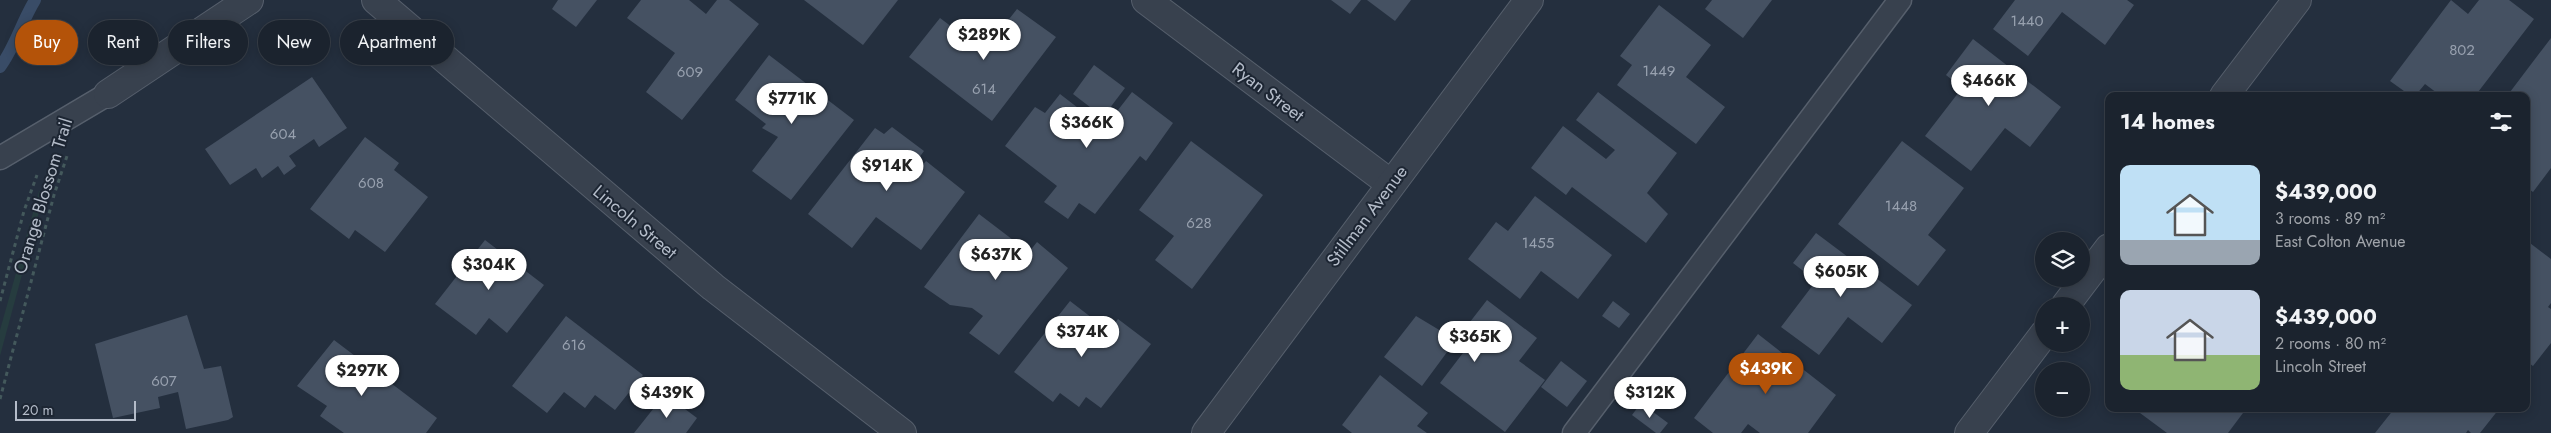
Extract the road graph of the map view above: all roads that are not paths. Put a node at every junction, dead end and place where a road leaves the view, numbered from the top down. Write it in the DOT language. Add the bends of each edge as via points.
graph roads {
  1 [pos="250,0"];
  2 [pos="376,0"];
  3 [pos="1146,0"];
  4 [pos="1529,0"];
  5 [pos="1900,0"];
  6 [pos="2297,0"];
  7 [pos="2227,92"];
  8 [pos="108,94"];
  9 [pos="0,158"];
  10 [pos="1391,184"];
  11 [pos="2105,253"];
  12 [pos="2072,297"];
  13 [pos="2035,346"];
  14 [pos="902,433"];
  15 [pos="1206,433"];
  16 [pos="1574,433"];
  17 [pos="1969,433"];
  1 -- 8 [label="street"];
  2 -- 14 [label="street, Lincoln Street" via="713,287"];
  3 -- 10 [label="street, Ryan Street"];
  4 -- 10 [label="street, Stillman Avenue"];
  5 -- 16 [label="lane"];
  6 -- 7 [label="street"];
  8 -- 9 [label="lane"];
  10 -- 15 [label="street, Stillman Avenue"];
  11 -- 12 [label="street"];
  13 -- 17 [label="street"];
}
